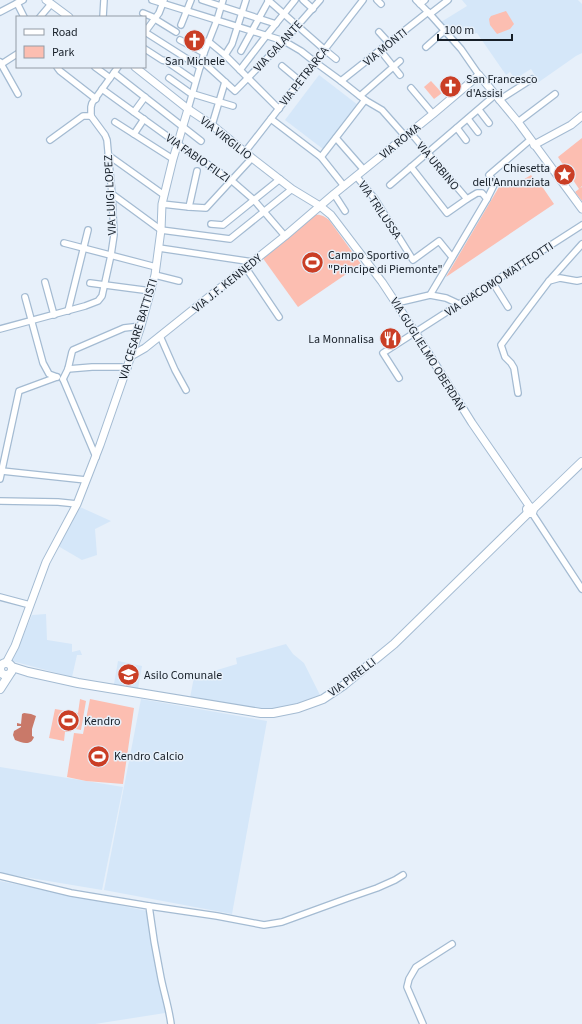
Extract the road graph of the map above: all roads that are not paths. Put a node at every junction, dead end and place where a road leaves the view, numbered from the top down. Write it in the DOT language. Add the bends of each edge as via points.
graph roads {
  1 [pos="23,0"];
  2 [pos="104,0"];
  3 [pos="152,0"];
  4 [pos="191,0"];
  5 [pos="202,0"];
  6 [pos="223,0"];
  7 [pos="246,0"];
  8 [pos="268,0"];
  9 [pos="295,0"];
  10 [pos="304,0"];
  11 [pos="320,0"];
  12 [pos="363,0"];
  13 [pos="425,0"];
  14 [pos="448,0"];
  15 [pos="49,2"];
  16 [pos="164,2"];
  17 [pos="418,2"];
  18 [pos="17,3"];
  19 [pos="221,6"];
  20 [pos="313,8"];
  21 [pos="186,10"];
  22 [pos="0,12"];
  23 [pos="143,13"];
  24 [pos="242,13"];
  25 [pos="429,13"];
  26 [pos="284,14"];
  27 [pos="24,16"];
  28 [pos="41,16"];
  29 [pos="68,16"];
  30 [pos="103,16"];
  31 [pos="155,18"];
  32 [pos="259,18"];
  33 [pos="217,20"];
  34 [pos="276,24"];
  35 [pos="181,25"];
  36 [pos="298,26"];
  37 [pos="238,27"];
  38 [pos="146,31"];
  39 [pos="252,31"];
  40 [pos="444,31"];
  41 [pos="176,32"];
  42 [pos="379,32"];
  43 [pos="146,33"];
  44 [pos="266,36"];
  45 [pos="180,40"];
  46 [pos="208,41"];
  47 [pos="284,41"];
  48 [pos="389,43"];
  49 [pos="426,47"];
  50 [pos="146,50"];
  51 [pos="325,50"];
  52 [pos="380,50"];
  53 [pos="241,51"];
  54 [pos="204,53"];
  55 [pos="16,55"];
  56 [pos="224,55"];
  57 [pos="336,59"];
  58 [pos="400,61"];
  59 [pos="315,62"];
  60 [pos="0,64"];
  61 [pos="201,64"];
  62 [pos="282,66"];
  63 [pos="393,67"];
  64 [pos="58,68"];
  65 [pos="97,68"];
  66 [pos="117,68"];
  67 [pos="136,68"];
  68 [pos="240,70"];
  69 [pos="400,75"];
  70 [pos="479,75"];
  71 [pos="112,76"];
  72 [pos="169,78"];
  73 [pos="248,78"];
  74 [pos="532,80"];
  75 [pos="196,81"];
  76 [pos="300,81"];
  77 [pos="342,81"];
  78 [pos="225,82"];
  79 [pos="411,88"];
  80 [pos="102,89"];
  81 [pos="192,93"];
  82 [pos="18,94"];
  83 [pos="555,94"];
  84 [pos="145,97"];
  85 [pos="96,98"];
  86 [pos="363,98"];
  87 [pos="497,98"];
  88 [pos="219,101"];
  89 [pos="233,106"];
  90 [pos="279,108"];
  91 [pos="188,109"];
  92 [pos="479,110"];
  93 [pos="134,112"];
  94 [pos="433,114"];
  95 [pos="90,116"];
  96 [pos="582,116"];
  97 [pos="271,118"];
  98 [pos="144,119"];
  99 [pos="468,119"];
  100 [pos="115,122"];
  101 [pos="518,122"];
  102 [pos="488,123"];
  103 [pos="182,126"];
  104 [pos="212,126"];
  105 [pos="457,128"];
  106 [pos="478,132"];
  107 [pos="134,134"];
  108 [pos="407,134"];
  109 [pos="336,138"];
  110 [pos="50,140"];
  111 [pos="466,140"];
  112 [pos="201,141"];
  113 [pos="532,143"];
  114 [pos="178,144"];
  115 [pos="245,152"];
  116 [pos="427,153"];
  117 [pos="108,155"];
  118 [pos="321,157"];
  119 [pos="252,158"];
  120 [pos="173,160"];
  121 [pos="411,167"];
  122 [pos="364,170"];
  123 [pos="197,171"];
  124 [pos="356,176"];
  125 [pos="280,179"];
  126 [pos="231,180"];
  127 [pos="390,185"];
  128 [pos="344,186"];
  129 [pos="292,189"];
  130 [pos="112,194"];
  131 [pos="334,194"];
  132 [pos="164,195"];
  133 [pos="467,199"];
  134 [pos="487,199"];
  135 [pos="254,200"];
  136 [pos="162,204"];
  137 [pos="320,206"];
  138 [pos="189,207"];
  139 [pos="582,209"];
  140 [pos="344,211"];
  141 [pos="264,212"];
  142 [pos="211,224"];
  143 [pos="582,225"];
  144 [pos="88,230"];
  145 [pos="161,230"];
  146 [pos="285,236"];
  147 [pos="64,244"];
  148 [pos="582,244"];
  149 [pos="83,248"];
  150 [pos="159,248"];
  151 [pos="111,255"];
  152 [pos="452,257"];
  153 [pos="253,262"];
  154 [pos="156,267"];
  155 [pos="246,268"];
  156 [pos="155,275"];
  157 [pos="582,280"];
  158 [pos="179,281"];
  159 [pos="549,281"];
  160 [pos="45,282"];
  161 [pos="90,283"];
  162 [pos="492,283"];
  163 [pos="105,286"];
  164 [pos="151,291"];
  165 [pos="430,295"];
  166 [pos="25,297"];
  167 [pos="396,303"];
  168 [pos="459,304"];
  169 [pos="508,307"];
  170 [pos="68,311"];
  171 [pos="54,315"];
  172 [pos="279,317"];
  173 [pos="32,321"];
  174 [pos="141,326"];
  175 [pos="0,329"];
  176 [pos="415,332"];
  177 [pos="160,336"];
  178 [pos="131,356"];
  179 [pos="128,367"];
  180 [pos="68,369"];
  181 [pos="60,378"];
  182 [pos="399,378"];
  183 [pos="186,390"];
  184 [pos="518,393"];
  185 [pos="96,457"];
  186 [pos="582,462"];
  187 [pos="2,471"];
  188 [pos="0,479"];
  189 [pos="86,480"];
  190 [pos="0,501"];
  191 [pos="77,504"];
  192 [pos="530,510"];
  193 [pos="582,589"];
  194 [pos="0,597"];
  195 [pos="30,605"];
  196 [pos="5,670"];
  197 [pos="0,689"];
  198 [pos="403,874"];
  199 [pos="0,876"];
  200 [pos="149,906"];
  201 [pos="452,944"];
  202 [pos="171,1024"];
  203 [pos="423,1024"];
  1 -- 18 [label="street"];
  2 -- 30 [label="street"];
  3 -- 16 [label="street, VIA URBINO"];
  4 -- 21 [label="street"];
  5 -- 19 [label="street"];
  6 -- 19 [label="street, VIA CESARE BATTISTI"];
  7 -- 24 [label="street"];
  8 -- 26 [label="street"];
  8 -- 32 [label="street"];
  9 -- 26 [label="street"];
  10 -- 20 [label="street"];
  11 -- 20 [label="street, VIA GALANTE"];
  12 -- 51 [label="street, VIA PETRARCA"];
  13 -- 17 [label="street"];
  14 -- 25 [label="street, VIA MONTI"];
  15 -- 28 [label="street"];
  15 -- 29 [label="street"];
  16 -- 21 [label="street, VIA URBINO"];
  16 -- 31 [label="street"];
  17 -- 25 [label="street"];
  18 -- 22 [label="street"];
  18 -- 27 [label="street"];
  19 -- 24 [label="street"];
  19 -- 33 [label="street, VIA CESARE BATTISTI"];
  20 -- 36 [label="street, VIA GALANTE"];
  21 -- 33 [label="street, VIA URBINO"];
  21 -- 35 [label="street"];
  23 -- 31 [label="street"];
  24 -- 32 [label="street"];
  24 -- 37 [label="street"];
  25 -- 40 [label="street"];
  25 -- 48 [label="street, VIA MONTI"];
  26 -- 34 [label="street"];
  26 -- 36 [label="street"];
  31 -- 38 [label="street"];
  31 -- 41 [label="street"];
  32 -- 34 [label="street"];
  32 -- 39 [label="street"];
  33 -- 37 [label="street, VIA URBINO"];
  33 -- 46 [label="street, VIA CESARE BATTISTI"];
  34 -- 44 [label="street"];
  36 -- 47 [label="street, VIA GALANTE"];
  36 -- 51 [label="street"];
  37 -- 39 [label="street, VIA URBINO"];
  37 -- 56 [label="street" via="232,44"];
  39 -- 44 [label="street, VIA URBINO"];
  39 -- 53 [label="street"];
  40 -- 49 [label="street"];
  40 -- 70 [label="street" via="461,49"];
  42 -- 48 [label="street"];
  43 -- 61 [label="street"];
  44 -- 47 [label="street, VIA URBINO"];
  44 -- 68 [label="street"];
  45 -- 54 [label="street"];
  46 -- 54 [label="street, VIA CESARE BATTISTI"];
  46 -- 56 [label="street"];
  47 -- 59 [label="street, VIA URBINO"];
  47 -- 73 [label="street, VIA GALANTE"];
  48 -- 52 [label="street, VIA MONTI"];
  50 -- 75 [label="street"];
  51 -- 57 [label="street"];
  51 -- 59 [label="street, VIA PETRARCA"];
  52 -- 63 [label="street"];
  52 -- 77 [label="street, VIA MONTI"];
  54 -- 61 [label="street, VIA CESARE BATTISTI"];
  55 -- 60 [label="street"];
  56 -- 68 [label="street"];
  58 -- 63 [label="street"];
  59 -- 76 [label="street, VIA PETRARCA"];
  59 -- 77 [label="street, VIA URBINO"];
  60 -- 82 [label="street"];
  61 -- 75 [label="street, VIA CESARE BATTISTI"];
  61 -- 78 [label="street"];
  62 -- 76 [label="street"];
  63 -- 69 [label="street"];
  63 -- 86 [label="street"];
  64 -- 85 [label="street"];
  65 -- 71 [label="street"];
  66 -- 71 [label="street"];
  67 -- 91 [label="street, VIA VIRGILIO"];
  68 -- 73 [label="street"];
  70 -- 87 [label="street"];
  70 -- 94 [label="street, VIA ROMA"];
  71 -- 80 [label="street"];
  71 -- 84 [label="street"];
  72 -- 81 [label="street"];
  73 -- 78 [label="street, VIA GALANTE" via="235,91"];
  73 -- 90 [label="street"];
  74 -- 87 [label="street"];
  75 -- 81 [label="street, VIA CESARE BATTISTI"];
  76 -- 90 [label="street, VIA PETRARCA"];
  77 -- 86 [label="street, VIA URBINO"];
  78 -- 88 [label="street"];
  79 -- 94 [label="street"];
  80 -- 85 [label="street"];
  80 -- 93 [label="street, VIA FABIO FILZI"];
  81 -- 88 [label="street"];
  81 -- 91 [label="street, VIA CESARE BATTISTI"];
  83 -- 101 [label="street"];
  84 -- 93 [label="street"];
  84 -- 103 [label="street"];
  85 -- 95 [label="street" via="92,103"];
  86 -- 108 [label="street, VIA URBINO" via="382,110"];
  86 -- 109 [label="street"];
  87 -- 92 [label="street"];
  87 -- 101 [label="street"];
  88 -- 89 [label="street"];
  88 -- 104 [label="street"];
  90 -- 97 [label="street, VIA PETRARCA"];
  91 -- 103 [label="street, VIA CESARE BATTISTI"];
  91 -- 104 [label="street, VIA VIRGILIO"];
  92 -- 99 [label="street"];
  92 -- 102 [label="street"];
  93 -- 98 [label="street, VIA FABIO FILZI"];
  94 -- 108 [label="street, VIA ROMA"];
  95 -- 110 [label="street" via="83,116"];
  95 -- 117 [label="street, VIA LUIGI LOPEZ" via="107,140"];
  96 -- 113 [label="street" via="570,125"];
  97 -- 115 [label="street, VIA PETRARCA"];
  97 -- 118 [label="street"];
  98 -- 107 [label="street"];
  98 -- 114 [label="street, VIA FABIO FILZI"];
  99 -- 105 [label="street"];
  99 -- 106 [label="street"];
  100 -- 107 [label="street"];
  101 -- 113 [label="street"];
  103 -- 112 [label="street"];
  103 -- 114 [label="street, VIA CESARE BATTISTI"];
  104 -- 115 [label="street, VIA VIRGILIO"];
  105 -- 111 [label="street"];
  105 -- 116 [label="street"];
  107 -- 120 [label="street"];
  108 -- 116 [label="street, VIA URBINO"];
  108 -- 122 [label="street, VIA ROMA"];
  109 -- 118 [label="street"];
  109 -- 122 [label="street"];
  113 -- 134 [label="street" via="489,175 495,183"];
  113 -- 139 [label="street"];
  114 -- 120 [label="street, VIA CESARE BATTISTI"];
  114 -- 126 [label="street, VIA FABIO FILZI"];
  115 -- 119 [label="street, VIA VIRGILIO"];
  116 -- 121 [label="street"];
  116 -- 133 [label="street, VIA URBINO"];
  117 -- 130 [label="street, VIA LUIGI LOPEZ"];
  117 -- 132 [label="street"];
  118 -- 128 [label="street"];
  119 -- 125 [label="street, VIA VIRGILIO"];
  119 -- 126 [label="street"];
  120 -- 132 [label="street, VIA CESARE BATTISTI"];
  121 -- 127 [label="street"];
  121 -- 133 [label="street" via="448,213"];
  122 -- 124 [label="street, VIA ROMA"];
  123 -- 138 [label="street"];
  124 -- 128 [label="street, VIA ROMA"];
  124 -- 152 [label="street, VIA TRILUSSA" via="375,199 413,260 439,241"];
  125 -- 129 [label="street, VIA VIRGILIO"];
  125 -- 135 [label="street"];
  126 -- 135 [label="street, VIA FABIO FILZI"];
  126 -- 138 [label="street" via="206,208"];
  128 -- 131 [label="street, VIA ROMA"];
  129 -- 137 [label="street, VIA VIRGILIO"];
  129 -- 141 [label="street"];
  130 -- 145 [label="street"];
  130 -- 151 [label="street, VIA LUIGI LOPEZ" via="114,234"];
  131 -- 137 [label="street, VIA ROMA"];
  131 -- 140 [label="street"];
  132 -- 136 [label="street, VIA CESARE BATTISTI"];
  133 -- 134 [label="street, VIA URBINO" via="482,192"];
  134 -- 152 [label="street"];
  135 -- 141 [label="street, VIA FABIO FILZI"];
  135 -- 142 [label="street" via="223,225"];
  136 -- 138 [label="street"];
  136 -- 145 [label="street, VIA CESARE BATTISTI"];
  137 -- 146 [label="street, VIA J.F. KENNEDY"];
  137 -- 167 [label="street, VIA GUGLIELMO OBERDAN" via="331,215"];
  141 -- 145 [label="street" via="230,239"];
  141 -- 146 [label="street, VIA FABIO FILZI"];
  143 -- 162 [label="street, VIA GIACOMO MATTEOTTI"];
  144 -- 149 [label="street"];
  145 -- 150 [label="street, VIA CESARE BATTISTI"];
  146 -- 153 [label="street, VIA J.F. KENNEDY"];
  147 -- 149 [label="street"];
  148 -- 159 [label="street"];
  149 -- 151 [label="street"];
  149 -- 170 [label="street"];
  150 -- 153 [label="street"];
  150 -- 154 [label="street, VIA CESARE BATTISTI"];
  151 -- 154 [label="street"];
  151 -- 163 [label="street, VIA LUIGI LOPEZ"];
  152 -- 165 [label="street"];
  153 -- 155 [label="street, VIA J.F. KENNEDY"];
  154 -- 156 [label="street, VIA CESARE BATTISTI"];
  155 -- 172 [label="street"];
  155 -- 177 [label="street, VIA J.F. KENNEDY"];
  156 -- 158 [label="street"];
  156 -- 164 [label="street, VIA CESARE BATTISTI"];
  157 -- 159 [label="street" via="560,278"];
  159 -- 184 [label="street" via="501,345 505,357 514,368"];
  160 -- 171 [label="street"];
  161 -- 163 [label="street"];
  162 -- 168 [label="street, VIA GIACOMO MATTEOTTI"];
  162 -- 169 [label="street"];
  163 -- 164 [label="street"];
  163 -- 170 [label="street, VIA LUIGI LOPEZ" via="98,300"];
  164 -- 174 [label="street, VIA CESARE BATTISTI"];
  165 -- 167 [label="street"];
  165 -- 168 [label="street"];
  166 -- 173 [label="street"];
  167 -- 176 [label="street, VIA GUGLIELMO OBERDAN"];
  168 -- 176 [label="street, VIA GIACOMO MATTEOTTI"];
  170 -- 171 [label="street"];
  171 -- 173 [label="street"];
  173 -- 175 [label="street"];
  173 -- 181 [label="street" via="43,363 49,374"];
  174 -- 178 [label="street, VIA CESARE BATTISTI"];
  174 -- 180 [label="street" via="124,328 78,348 72,352"];
  176 -- 182 [label="street, VIA GIACOMO MATTEOTTI" via="383,353"];
  176 -- 192 [label="street, VIA GUGLIELMO OBERDAN"];
  177 -- 178 [label="street, VIA J.F. KENNEDY"];
  177 -- 183 [label="street"];
  178 -- 179 [label="street, VIA CESARE BATTISTI"];
  179 -- 180 [label="street"];
  179 -- 185 [label="street, VIA CESARE BATTISTI"];
  180 -- 181 [label="street"];
  181 -- 185 [label="street"];
  181 -- 187 [label="street" via="19,391"];
  185 -- 189 [label="street, VIA CESARE BATTISTI"];
  186 -- 192 [label="main road, VIA PIRELLI"];
  187 -- 188 [label="street"];
  187 -- 189 [label="street"];
  189 -- 191 [label="street, VIA CESARE BATTISTI"];
  190 -- 191 [label="street"];
  191 -- 195 [label="street, VIA CESARE BATTISTI" via="46,562"];
  192 -- 193 [label="street, VIA GUGLIELMO OBERDAN"];
  192 -- 196 [label="main road, VIA PIRELLI" via="394,644 344,685 323,699 298,708 261,713"];
  194 -- 195 [label="street"];
  195 -- 196 [label="street, VIA CESARE BATTISTI"];
  196 -- 197 [label="main road"];
  198 -- 200 [label="street" via="377,888 282,922 264,925"];
  199 -- 200 [label="street" via="71,893"];
  200 -- 202 [label="street"];
  201 -- 203 [label="street" via="416,967 409,979 407,987"];
}
